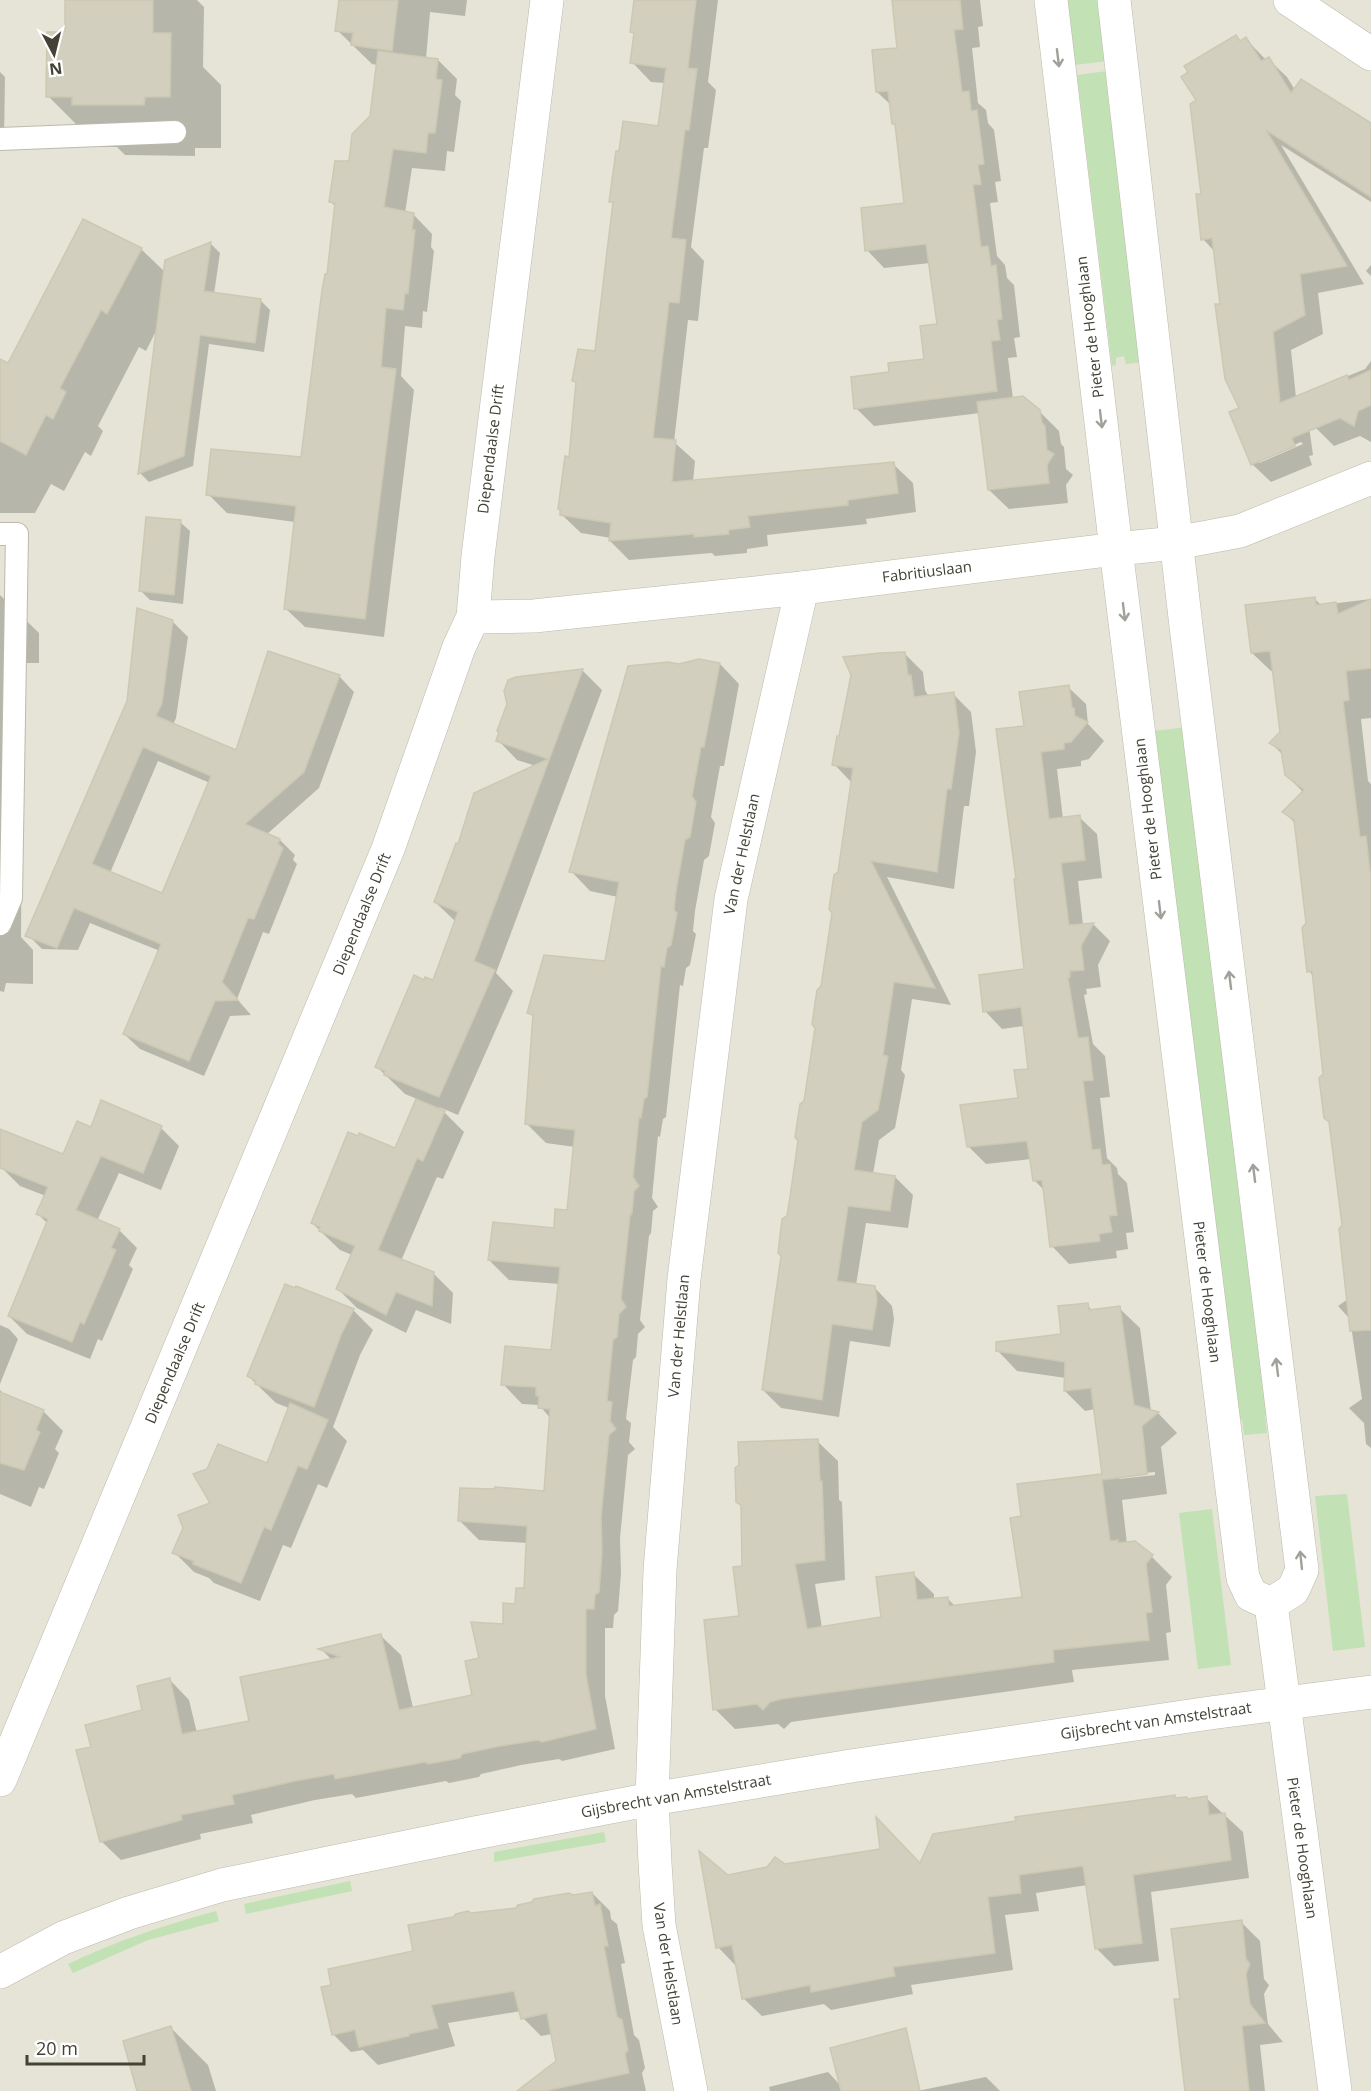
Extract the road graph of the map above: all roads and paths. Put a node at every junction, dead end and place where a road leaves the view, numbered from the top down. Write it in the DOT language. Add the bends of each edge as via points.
graph roads {
  1 [pos="547,0"];
  2 [pos="1051,0"];
  3 [pos="1114,0"];
  4 [pos="1290,0"];
  5 [pos="1371,54"];
  6 [pos="175,132"];
  7 [pos="0,139"];
  8 [pos="1371,478"];
  9 [pos="0,534"];
  10 [pos="1176,543"];
  11 [pos="1116,549"];
  12 [pos="802,588"];
  13 [pos="472,617"];
  14 [pos="0,924"];
  15 [pos="1271,1604"];
  16 [pos="1371,1692"];
  17 [pos="1282,1703"];
  18 [pos="0,1780"];
  19 [pos="652,1799"];
  20 [pos="0,1972"];
  21 [pos="691,2091"];
  22 [pos="1335,2091"];
  1 -- 13 [label="street, Diependaalse Drift"];
  2 -- 11 [label="street, Pieter de Hooghlaan, one-way"];
  3 -- 10 [label="street"];
  4 -- 5 [label="street"];
  6 -- 7 [label="lane"];
  8 -- 10 [label="street, Fabritiuslaan" via="1240,531"];
  9 -- 14 [label="lane" via="17,534 11,898"];
  10 -- 11 [label="street, Fabritiuslaan"];
  15 -- 10 [label="street, one-way" via="1293,1590 1302,1570"];
  11 -- 12 [label="street, Fabritiuslaan"];
  11 -- 15 [label="street, Pieter de Hooghlaan, one-way" via="1242,1578 1251,1595"];
  12 -- 13 [label="street, Fabritiuslaan" via="534,616"];
  12 -- 19 [label="street, Van der Helstlaan" via="729,911 684,1279 660,1570"];
  13 -- 18 [label="street, Diependaalse Drift" via="388,849"];
  15 -- 17 [label="street, Pieter de Hooghlaan"];
  16 -- 17 [label="street, Gijsbrecht van Amstelstraat"];
  17 -- 19 [label="street, Gijsbrecht van Amstelstraat"];
  17 -- 22 [label="street, Pieter de Hooghlaan"];
  19 -- 20 [label="street, Gijsbrecht van Amstelstraat" via="222,1885 63,1938"];
  19 -- 21 [label="street, Van der Helstlaan" via="660,1925"];
}
